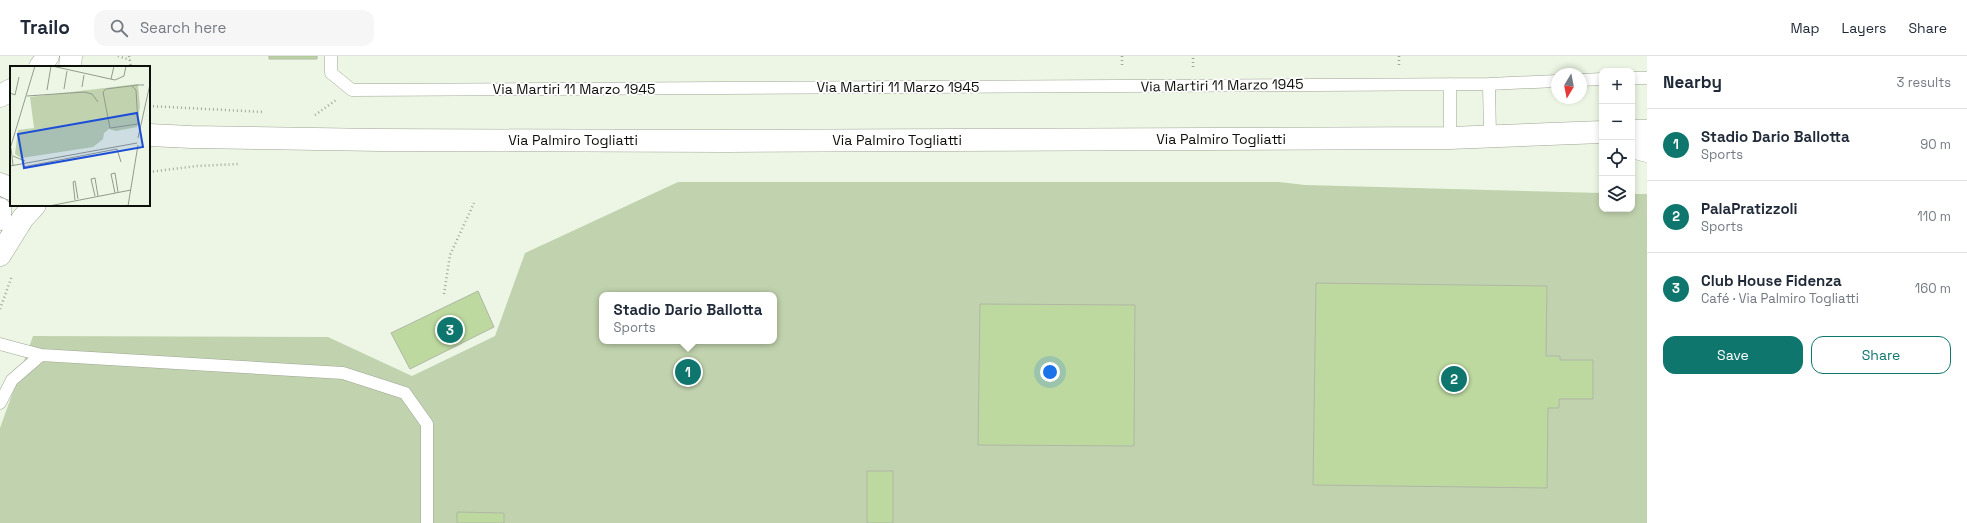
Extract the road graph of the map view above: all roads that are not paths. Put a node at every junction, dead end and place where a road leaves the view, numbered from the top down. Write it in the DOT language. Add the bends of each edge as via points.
graph roads {
  1 [pos="48,56"];
  2 [pos="71,56"];
  3 [pos="331,56"];
  4 [pos="41,66"];
  5 [pos="70,66"];
  6 [pos="1635,78"];
  7 [pos="1647,78"];
  8 [pos="1587,80"];
  9 [pos="1599,80"];
  10 [pos="1551,81"];
  11 [pos="1450,84"];
  12 [pos="1489,84"];
  13 [pos="10,91"];
  14 [pos="0,96"];
  15 [pos="1635,131"];
  16 [pos="1647,131"];
  17 [pos="1566,132"];
  18 [pos="1599,132"];
  19 [pos="150,135"];
  20 [pos="1490,136"];
  21 [pos="192,137"];
  22 [pos="1450,138"];
  23 [pos="1599,139"];
  24 [pos="1635,148"];
  25 [pos="150,149"];
  26 [pos="1647,151"];
  27 [pos="0,184"];
  28 [pos="10,189"];
  29 [pos="34,206"];
  30 [pos="0,209"];
  31 [pos="0,219"];
  32 [pos="0,255"];
  33 [pos="0,344"];
  34 [pos="41,355"];
  35 [pos="0,403"];
  36 [pos="427,523"];
  1 -- 4 [label="street"];
  2 -- 5 [label="street"];
  3 -- 11 [label="lane, Via Martiri 11 Marzo 1945" via="331,73 352,90"];
  6 -- 7 [label="lane"];
  8 -- 9 [label="lane"];
  10 -- 12 [label="lane, Via Martiri 11 Marzo 1945"];
  11 -- 12 [label="lane, Via Martiri 11 Marzo 1945"];
  11 -- 22 [label="lane"];
  12 -- 20 [label="lane"];
  13 -- 14 [label="street"];
  15 -- 16 [label="street"];
  17 -- 18 [label="street, Via Palmiro Togliatti"];
  17 -- 20 [label="street, Via Palmiro Togliatti"];
  17 -- 23 [label="street"];
  19 -- 21 [label="street, Via Palmiro Togliatti"];
  20 -- 22 [label="street, Via Palmiro Togliatti"];
  21 -- 22 [label="street, Via Palmiro Togliatti" via="712,141"];
  21 -- 25 [label="street, Via Palmiro Togliatti"];
  24 -- 26 [label="street"];
  27 -- 28 [label="street"];
  29 -- 32 [label="street" via="23,218"];
  30 -- 31 [label="street"];
  33 -- 34 [label="lane"];
  34 -- 35 [label="lane" via="12,380"];
  34 -- 36 [label="lane" via="344,373 405,393 428,424"];
}
